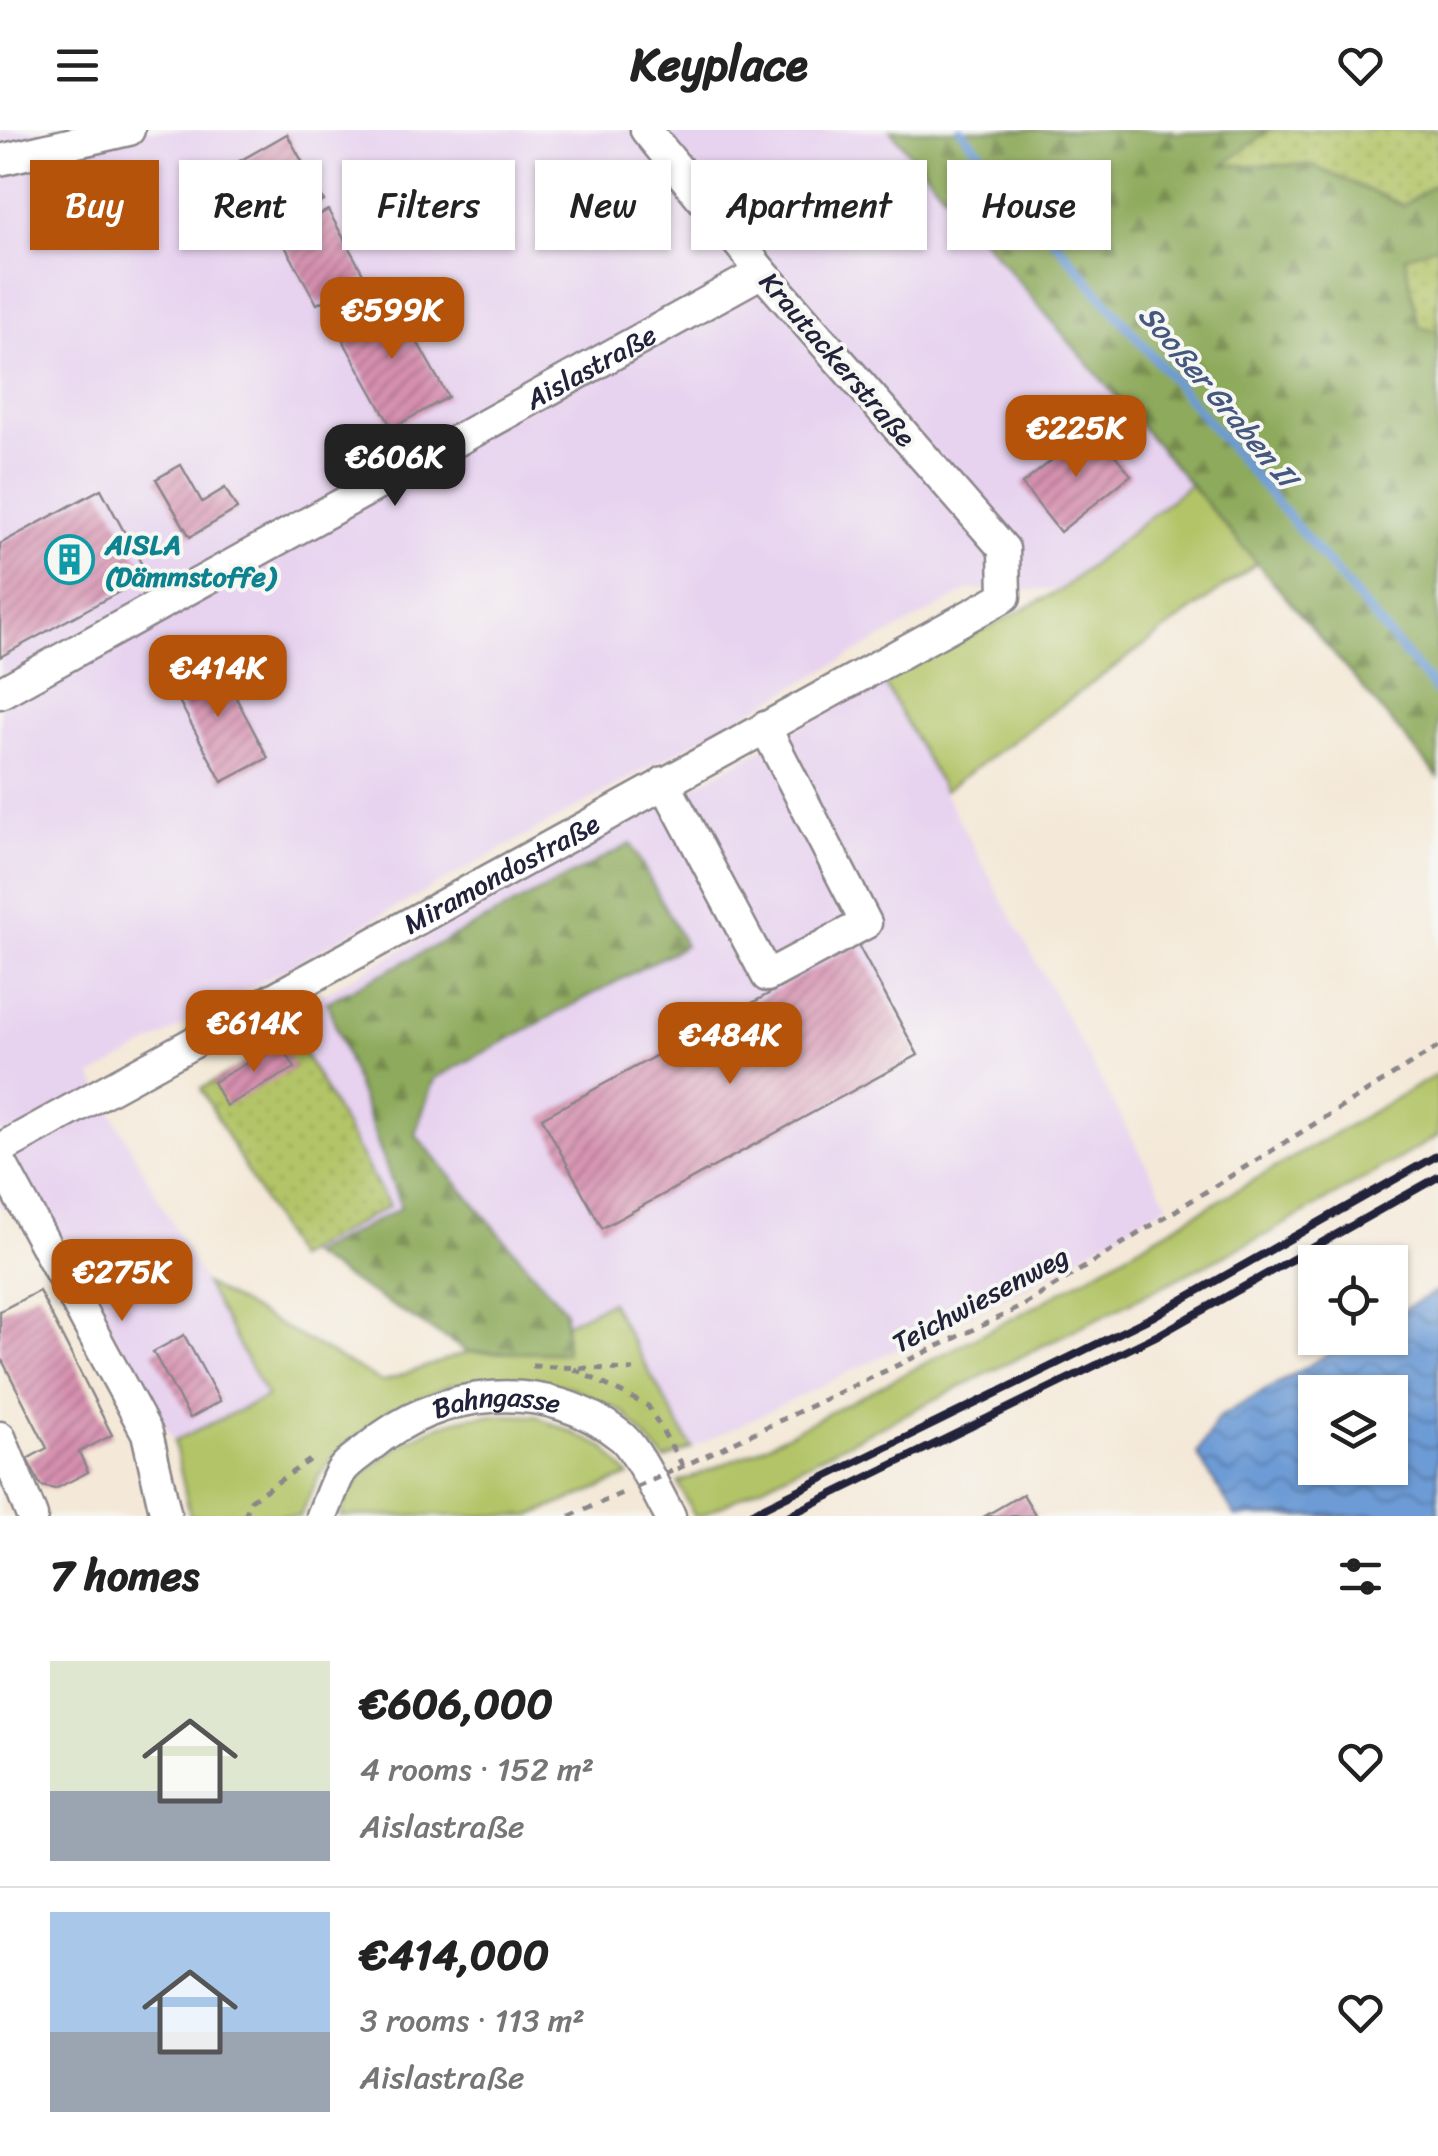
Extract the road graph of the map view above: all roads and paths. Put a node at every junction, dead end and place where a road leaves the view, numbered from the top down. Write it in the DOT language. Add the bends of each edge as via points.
graph roads {
  1 [pos="129,130"];
  2 [pos="646,130"];
  3 [pos="0,160"];
  4 [pos="762,272"];
  5 [pos="1005,596"];
  6 [pos="0,693"];
  7 [pos="765,727"];
  8 [pos="664,782"];
  9 [pos="1438,1046"];
  10 [pos="0,1149"];
  11 [pos="0,1160"];
  12 [pos="0,1437"];
  13 [pos="32,1516"];
  14 [pos="166,1516"];
  15 [pos="322,1516"];
  16 [pos="570,1516"];
  17 [pos="670,1516"];
  1 -- 3 [label="street"];
  2 -- 4 [label="street, Krautackerstraße"];
  4 -- 5 [label="street, Krautackerstraße" via="1004,549"];
  4 -- 6 [label="street, Aislastraße"];
  5 -- 7 [label="street, Miramondostraße"];
  7 -- 8 [label="street, Miramondostraße"];
  7 -- 8 [label="street" via="866,923 768,976"];
  8 -- 10 [label="street, Miramondostraße"];
  9 -- 16 [label="path, Teichwiesenweg, bridge" via="1018,1308"];
  11 -- 14 [label="street" via="147,1432"];
  12 -- 13 [label="street"];
  15 -- 17 [label="street, Bahngasse" via="341,1470 385,1433 439,1406 488,1394 531,1396 581,1412 625,1439"];
}
